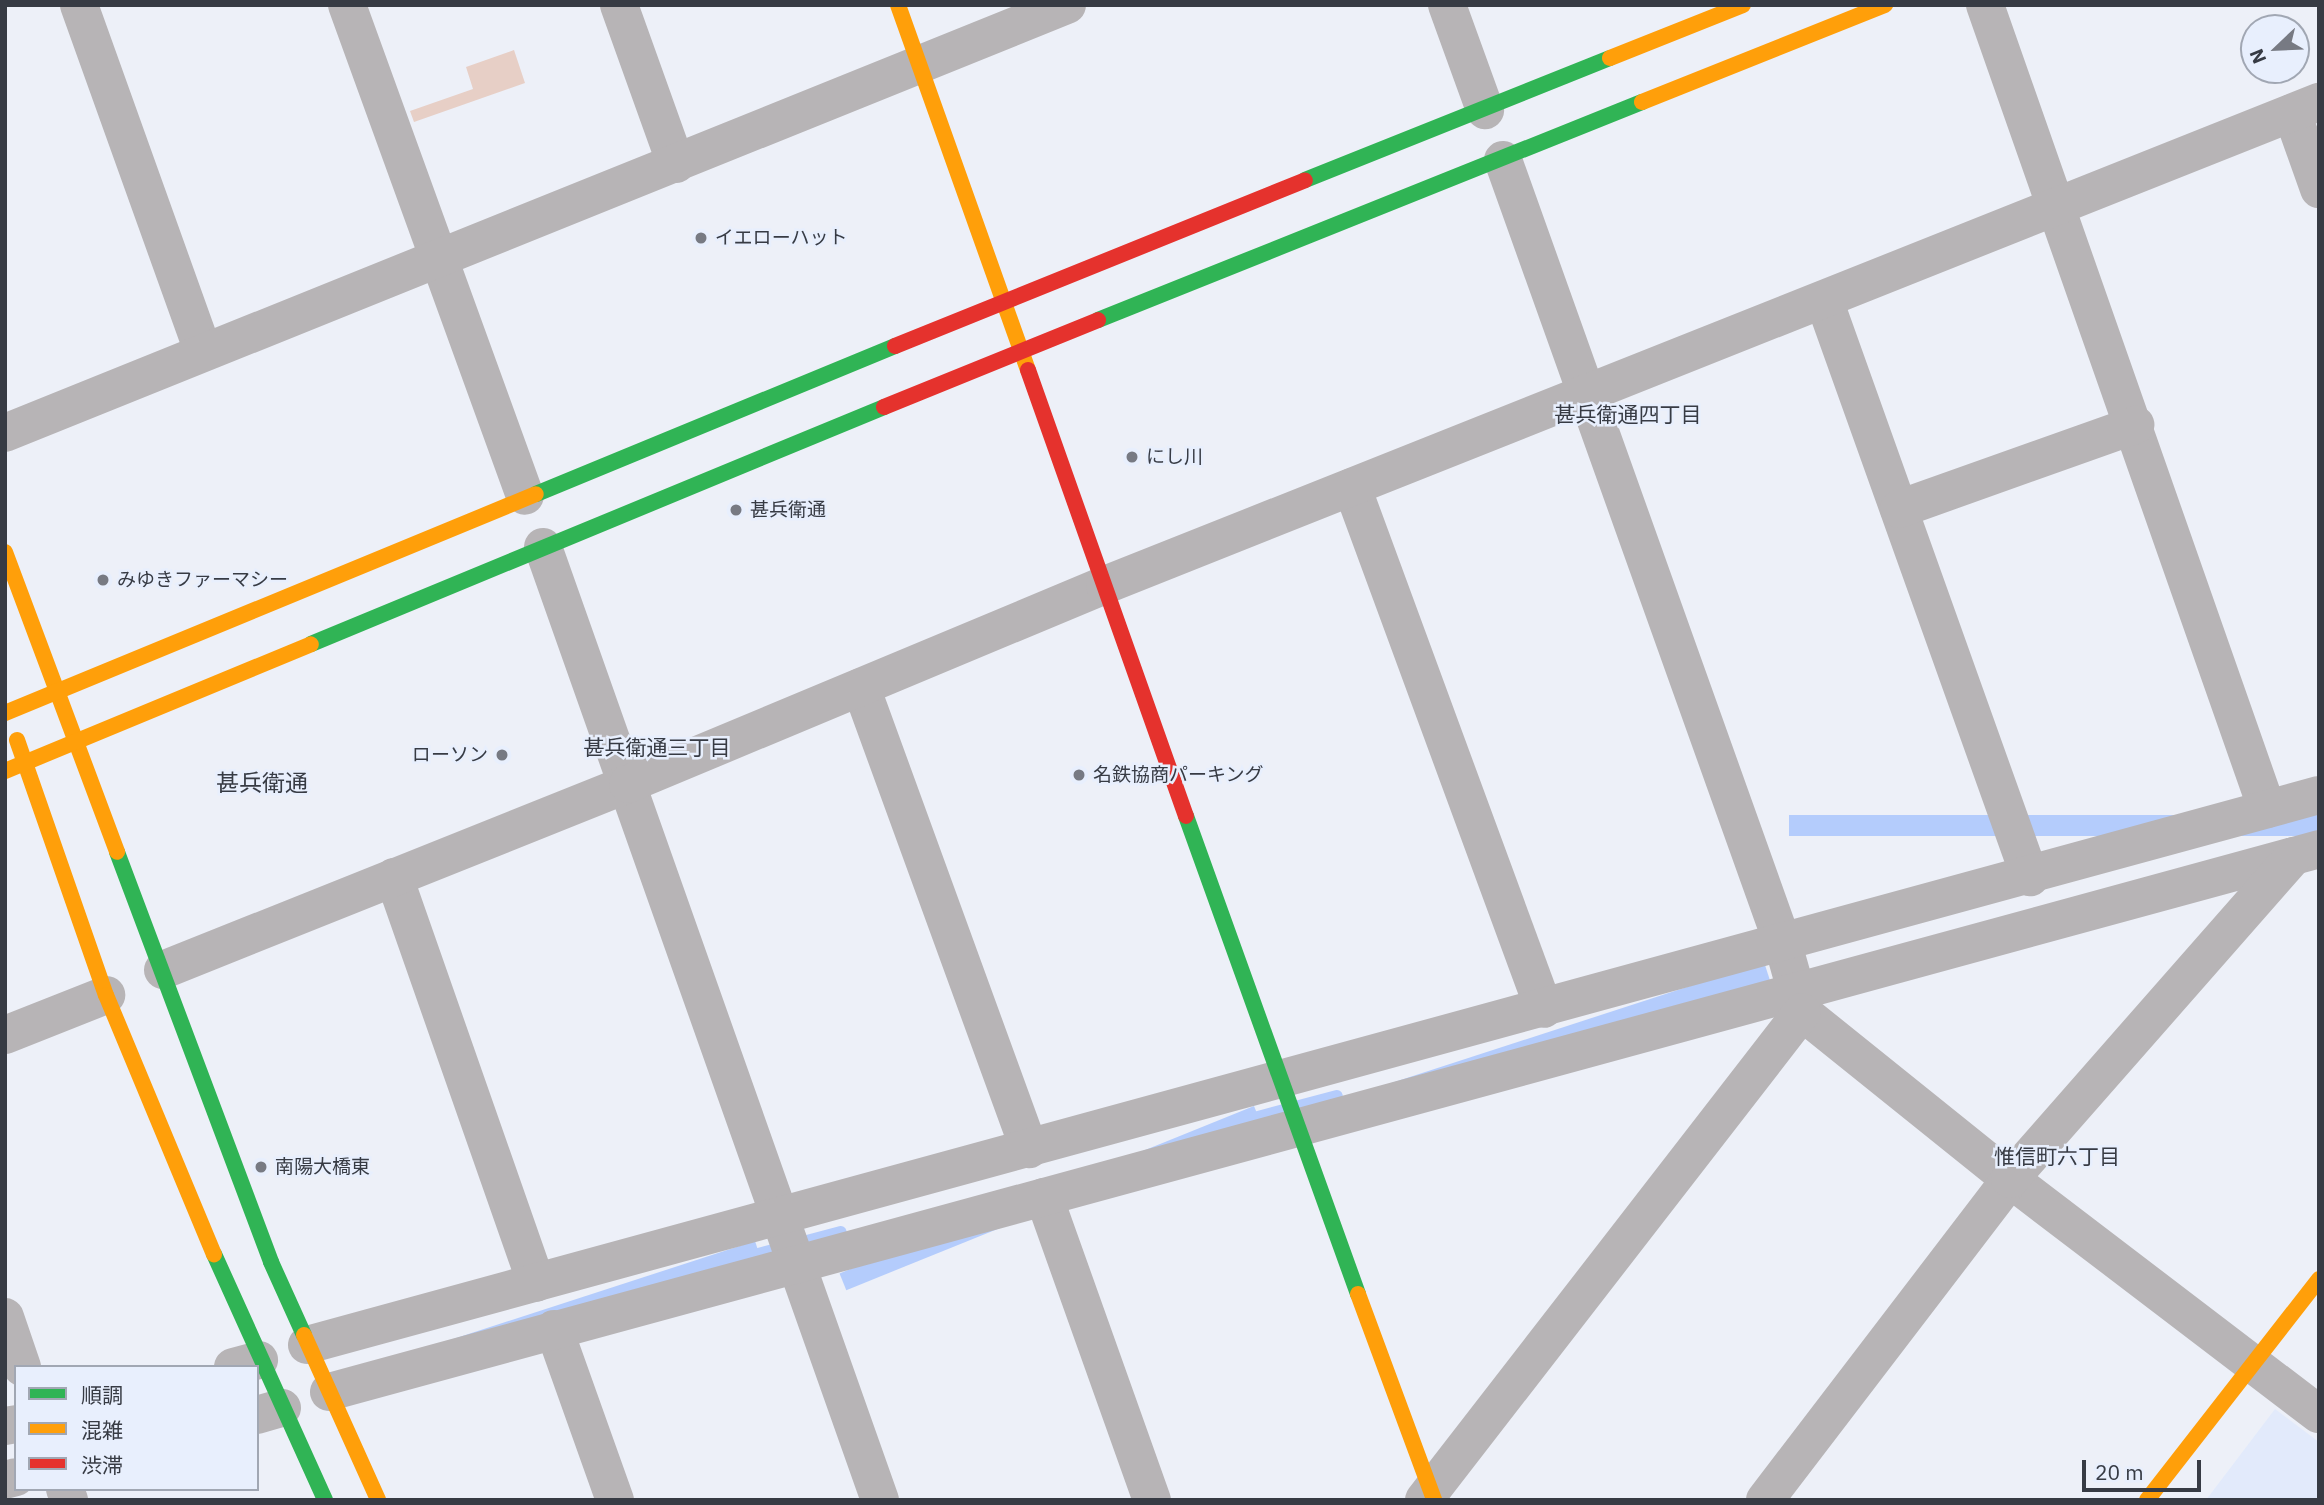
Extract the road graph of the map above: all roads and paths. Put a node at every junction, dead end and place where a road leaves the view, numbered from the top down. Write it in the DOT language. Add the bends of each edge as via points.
graph roads {
  1 [pos="79,5"];
  2 [pos="348,5"];
  3 [pos="619,5"];
  4 [pos="898,5"];
  5 [pos="1067,5"];
  6 [pos="1447,5"];
  7 [pos="1743,5"];
  8 [pos="1885,5"];
  9 [pos="1985,5"];
  10 [pos="919,64"];
  11 [pos="2305,107"];
  12 [pos="1485,110"];
  13 [pos="1503,160"];
  14 [pos="676,164"];
  15 [pos="2319,189"];
  16 [pos="2057,207"];
  17 [pos="440,258"];
  18 [pos="1824,300"];
  19 [pos="1003,301"];
  20 [pos="1020,351"];
  21 [pos="203,352"];
  22 [pos="1588,394"];
  23 [pos="2135,425"];
  24 [pos="5,433"];
  25 [pos="1352,487"];
  26 [pos="524,496"];
  27 [pos="1899,509"];
  28 [pos="543,547"];
  29 [pos="5,552"];
  30 [pos="1105,585"];
  31 [pos="861,687"];
  32 [pos="61,692"];
  33 [pos="6,711"];
  34 [pos="79,741"];
  35 [pos="25,763"];
  36 [pos="5,771"];
  37 [pos="628,784"];
  38 [pos="2319,795"];
  39 [pos="2267,809"];
  40 [pos="2307,852"];
  41 [pos="394,877"];
  42 [pos="2029,877"];
  43 [pos="163,970"];
  44 [pos="1792,975"];
  45 [pos="106,995"];
  46 [pos="1544,1009"];
  47 [pos="5,1035"];
  48 [pos="1281,1086"];
  49 [pos="1295,1122"];
  50 [pos="1029,1149"];
  51 [pos="2010,1179"];
  52 [pos="1044,1197"];
  53 [pos="788,1241"];
  54 [pos="2319,1279"];
  55 [pos="536,1283"];
  56 [pos="5,1317"];
  57 [pos="554,1329"];
  58 [pos="307,1345"];
  59 [pos="246,1363"];
  60 [pos="2253,1364"];
  61 [pos="21,1365"];
  62 [pos="259,1389"];
  63 [pos="329,1392"];
  64 [pos="270,1411"];
  65 [pos="2319,1414"];
  66 [pos="1429,1498"];
  67 [pos="326,1500"];
  68 [pos="378,1500"];
  69 [pos="615,1500"];
  70 [pos="880,1500"];
  71 [pos="1152,1500"];
  72 [pos="1765,1500"];
  73 [pos="2147,1500"];
  1 -- 21 [label="street"];
  2 -- 17 [label="street"];
  3 -- 14 [label="street"];
  4 -- 10 [label="street"];
  5 -- 10 [label="street"];
  6 -- 12 [label="street"];
  7 -- 12 [label="street"];
  8 -- 13 [label="street"];
  9 -- 16 [label="street"];
  10 -- 14 [label="street"];
  10 -- 19 [label="street"];
  11 -- 15 [label="street"];
  11 -- 16 [label="street"];
  12 -- 19 [label="street"];
  13 -- 20 [label="street"];
  13 -- 22 [label="street"];
  14 -- 17 [label="street"];
  16 -- 18 [label="street"];
  16 -- 23 [label="street"];
  17 -- 21 [label="street"];
  17 -- 26 [label="street"];
  18 -- 22 [label="street"];
  18 -- 27 [label="street"];
  19 -- 20 [label="street"];
  19 -- 26 [label="street"];
  20 -- 28 [label="street"];
  20 -- 30 [label="street"];
  21 -- 24 [label="street"];
  22 -- 25 [label="street"];
  22 -- 44 [label="street"];
  23 -- 27 [label="street"];
  23 -- 39 [label="street"];
  25 -- 30 [label="street"];
  25 -- 46 [label="street"];
  26 -- 32 [label="street"];
  27 -- 42 [label="street"];
  28 -- 34 [label="street"];
  28 -- 37 [label="street"];
  29 -- 32 [label="street"];
  30 -- 31 [label="street"];
  30 -- 48 [label="street"];
  31 -- 37 [label="street"];
  31 -- 50 [label="street"];
  32 -- 33 [label="street"];
  32 -- 34 [label="street"];
  33 -- 35 [label="street"];
  34 -- 35 [label="street"];
  34 -- 43 [label="street"];
  35 -- 36 [label="street"];
  35 -- 45 [label="street"];
  37 -- 41 [label="street"];
  37 -- 53 [label="street"];
  38 -- 39 [label="street"];
  39 -- 42 [label="street"];
  40 -- 44 [label="street"];
  40 -- 51 [label="street"];
  41 -- 43 [label="street"];
  41 -- 55 [label="street"];
  42 -- 44 [label="street"];
  43 -- 58 [label="street" via="271,1262"];
  44 -- 46 [label="street"];
  44 -- 49 [label="street"];
  44 -- 51 [label="street"];
  44 -- 66 [label="street"];
  45 -- 47 [label="street"];
  45 -- 59 [label="street"];
  46 -- 48 [label="street"];
  48 -- 49 [label="street"];
  48 -- 50 [label="street"];
  49 -- 52 [label="street"];
  49 -- 66 [label="street"];
  50 -- 53 [label="street"];
  51 -- 60 [label="street"];
  51 -- 72 [label="street"];
  52 -- 53 [label="street"];
  52 -- 71 [label="street"];
  53 -- 55 [label="street"];
  53 -- 57 [label="street"];
  53 -- 70 [label="street"];
  54 -- 60 [label="street"];
  55 -- 58 [label="street"];
  56 -- 61 [label="street"];
  57 -- 63 [label="street"];
  57 -- 69 [label="street"];
  58 -- 63 [label="street"];
  60 -- 65 [label="street"];
  60 -- 73 [label="street"];
  62 -- 64 [label="street"];
  63 -- 68 [label="street"];
  64 -- 67 [label="street"];
}
